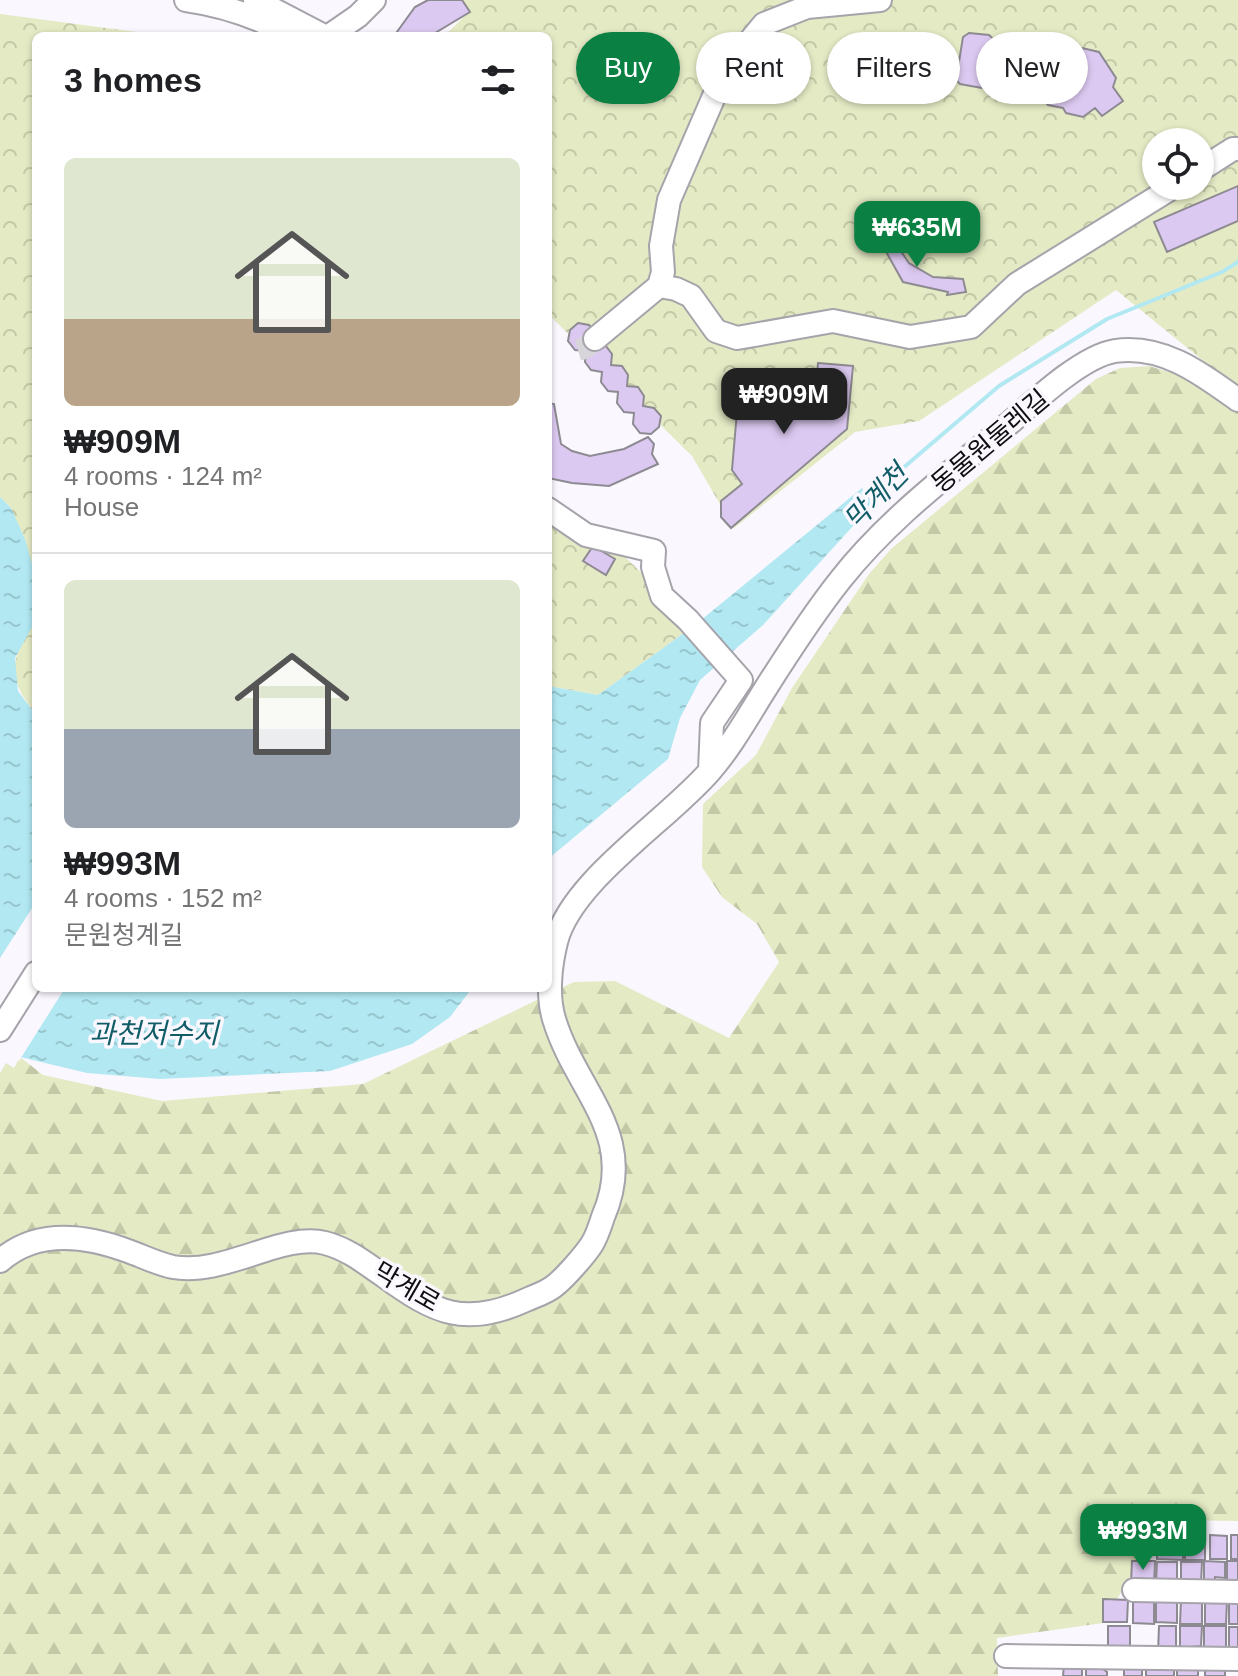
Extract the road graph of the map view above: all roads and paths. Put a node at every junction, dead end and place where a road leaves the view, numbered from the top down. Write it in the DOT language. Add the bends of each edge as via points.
graph roads {
  1 [pos="186,0"];
  2 [pos="255,0"];
  3 [pos="374,0"];
  4 [pos="880,0"];
  5 [pos="284,32"];
  6 [pos="319,32"];
  7 [pos="333,32"];
  8 [pos="1238,149"];
  9 [pos="1214,161"];
  10 [pos="1152,200"];
  11 [pos="659,286"];
  12 [pos="595,339"];
  13 [pos="1238,400"];
  14 [pos="552,512"];
  15 [pos="738,676"];
  16 [pos="759,699"];
  17 [pos="710,771"];
  18 [pos="552,969"];
  19 [pos="32,979"];
  20 [pos="551,992"];
  21 [pos="0,1030"];
  22 [pos="0,1261"];
  23 [pos="1134,1590"];
  24 [pos="1238,1592"];
  25 [pos="1006,1656"];
  26 [pos="1238,1659"];
  27 [pos="1116,1667"];
  1 -- 5 [label="street"];
  2 -- 6 [label="street"];
  3 -- 7 [label="street"];
  4 -- 11 [label="street" via="807,7 764,24 725,71 669,200"];
  8 -- 9 [label="street"];
  10 -- 11 [label="street" via="1017,284 971,327 910,337 833,321 737,338 716,331 691,296"];
  11 -- 12 [label="street"];
  13 -- 16 [label="street, 동물원둘레길" via="1188,365 1139,350 1110,351 1086,363 882,532 822,604"];
  14 -- 15 [label="street" via="586,535 654,551 662,596"];
  15 -- 16 [label="street"];
  15 -- 17 [label="street" via="712,723"];
  16 -- 17 [label="street, 동물원둘레길"];
  17 -- 18 [label="street, 막계로" via="585,889 564,920"];
  19 -- 21 [label="street"];
  20 -- 22 [label="street, 막계로" via="553,1016 602,1115 615,1165 614,1193 591,1245 553,1287 491,1313 460,1316 425,1303 361,1259 320,1242 288,1245 204,1268 172,1267 99,1241 40,1239"];
  23 -- 24 [label="street"];
  25 -- 27 [label="street"];
  26 -- 27 [label="street"];
}
